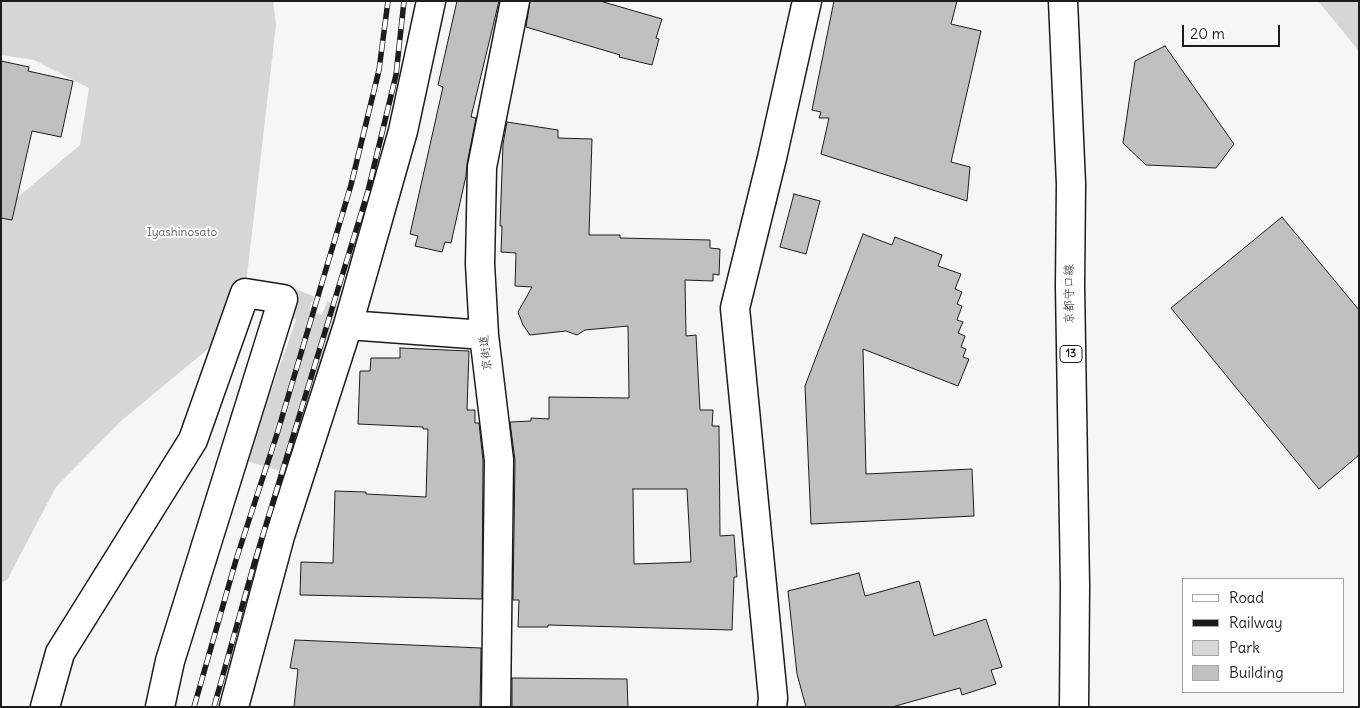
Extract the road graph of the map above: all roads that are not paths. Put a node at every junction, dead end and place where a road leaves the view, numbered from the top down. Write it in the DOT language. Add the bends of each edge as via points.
graph roads {
  1 [pos="432,1"];
  2 [pos="515,1"];
  3 [pos="807,1"];
  4 [pos="1063,1"];
  5 [pos="348,325"];
  6 [pos="484,335"];
  7 [pos="46,707"];
  8 [pos="160,707"];
  9 [pos="234,707"];
  10 [pos="496,707"];
  11 [pos="772,707"];
  12 [pos="1074,707"];
  1 -- 5 [label="street" via="402,131"];
  2 -- 6 [label="street, 京街道" via="482,167 480,264"];
  3 -- 11 [label="street" via="735,308"];
  4 -- 12 [label="street, 京都守口線 / 13" via="1071,184"];
  5 -- 6 [label="street"];
  5 -- 9 [label="street" via="280,536"];
  6 -- 10 [label="street, 京街道" via="499,460"];
  7 -- 8 [label="street" via="60,653 193,440 245,293 283,299 170,660"];
}
